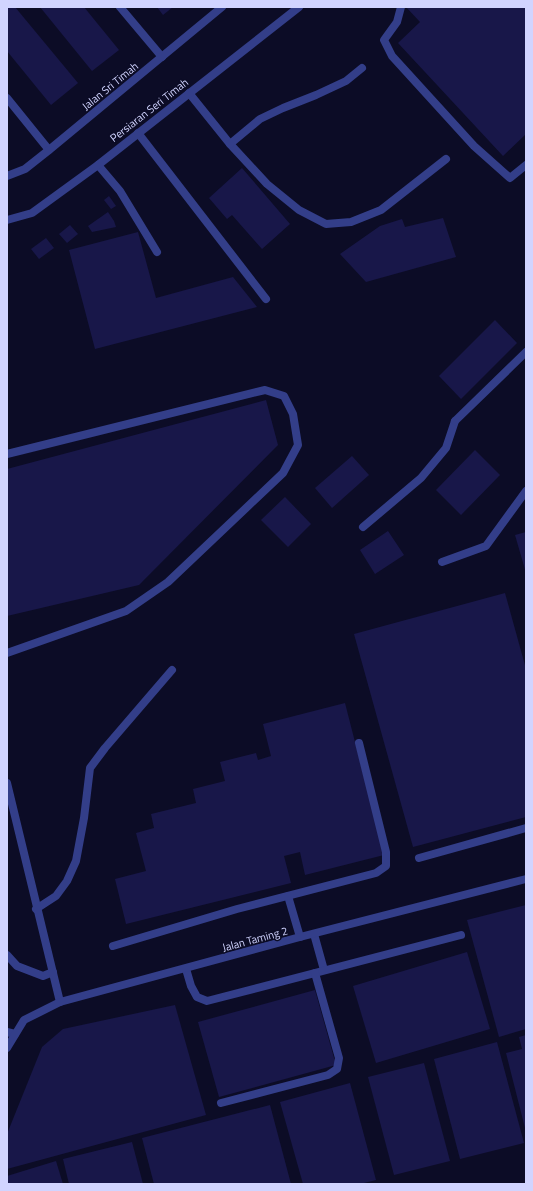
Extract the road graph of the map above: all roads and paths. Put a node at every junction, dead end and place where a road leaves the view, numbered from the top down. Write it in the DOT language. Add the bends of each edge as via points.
graph roads {
  1 [pos="120,7"];
  2 [pos="222,7"];
  3 [pos="298,7"];
  4 [pos="401,7"];
  5 [pos="162,58"];
  6 [pos="362,68"];
  7 [pos="190,93"];
  8 [pos="7,98"];
  9 [pos="138,133"];
  10 [pos="230,144"];
  11 [pos="49,150"];
  12 [pos="446,159"];
  13 [pos="98,164"];
  14 [pos="526,165"];
  15 [pos="7,176"];
  16 [pos="7,220"];
  17 [pos="157,252"];
  18 [pos="266,299"];
  19 [pos="526,352"];
  20 [pos="7,454"];
  21 [pos="526,491"];
  22 [pos="363,527"];
  23 [pos="442,562"];
  24 [pos="7,653"];
  25 [pos="172,670"];
  26 [pos="359,743"];
  27 [pos="7,783"];
  28 [pos="526,828"];
  29 [pos="419,858"];
  30 [pos="526,879"];
  31 [pos="288,896"];
  32 [pos="36,909"];
  33 [pos="314,934"];
  34 [pos="461,935"];
  35 [pos="300,938"];
  36 [pos="113,946"];
  37 [pos="7,955"];
  38 [pos="186,969"];
  39 [pos="324,970"];
  40 [pos="53,972"];
  41 [pos="315,973"];
  42 [pos="60,1002"];
  43 [pos="7,1032"];
  44 [pos="16,1034"];
  45 [pos="7,1048"];
  46 [pos="222,1103"];
  1 -- 5 [label="street"];
  2 -- 5 [label="street, Jalan Sri Timah"];
  3 -- 7 [label="street, Persiaran Seri Timah"];
  4 -- 14 [label="street" via="397,22 384,40 392,56 474,146 510,178"];
  5 -- 11 [label="street, Jalan Sri Timah"];
  6 -- 10 [label="street" via="346,81 260,119"];
  7 -- 9 [label="street, Persiaran Seri Timah"];
  7 -- 10 [label="street"];
  8 -- 11 [label="street"];
  9 -- 13 [label="street, Persiaran Seri Timah"];
  9 -- 18 [label="street"];
  10 -- 12 [label="street" via="267,184 299,210 326,224 351,222 381,210"];
  11 -- 15 [label="street, Jalan Sri Timah" via="25,169"];
  13 -- 16 [label="street, Persiaran Seri Timah" via="32,213"];
  13 -- 17 [label="street" via="120,191"];
  19 -- 22 [label="street" via="454,421 446,448 421,478"];
  20 -- 24 [label="street" via="265,390 284,396 293,414 298,445 283,473 168,582 126,611"];
  21 -- 23 [label="street" via="486,546"];
  25 -- 32 [label="street" via="90,768 76,861 67,881 56,896"];
  26 -- 31 [label="street" via="386,852 386,866 376,872"];
  27 -- 32 [label="street"];
  28 -- 29 [label="street"];
  30 -- 33 [label="street, Jalan Taming 2"];
  31 -- 35 [label="street"];
  31 -- 36 [label="street"];
  32 -- 40 [label="street"];
  33 -- 35 [label="street, Jalan Taming 2"];
  33 -- 39 [label="street"];
  34 -- 39 [label="street"];
  35 -- 38 [label="street, Jalan Taming 2"];
  37 -- 40 [label="street" via="17,966 43,976"];
  38 -- 41 [label="street" via="197,997 207,1001"];
  38 -- 42 [label="street, Jalan Taming 2"];
  39 -- 41 [label="street"];
  40 -- 42 [label="street"];
  41 -- 46 [label="street" via="339,1058 337,1069 328,1075"];
  42 -- 44 [label="street, Jalan Taming 2" via="24,1020"];
  43 -- 44 [label="street"];
  44 -- 45 [label="street, Jalan Taming 2"];
}
